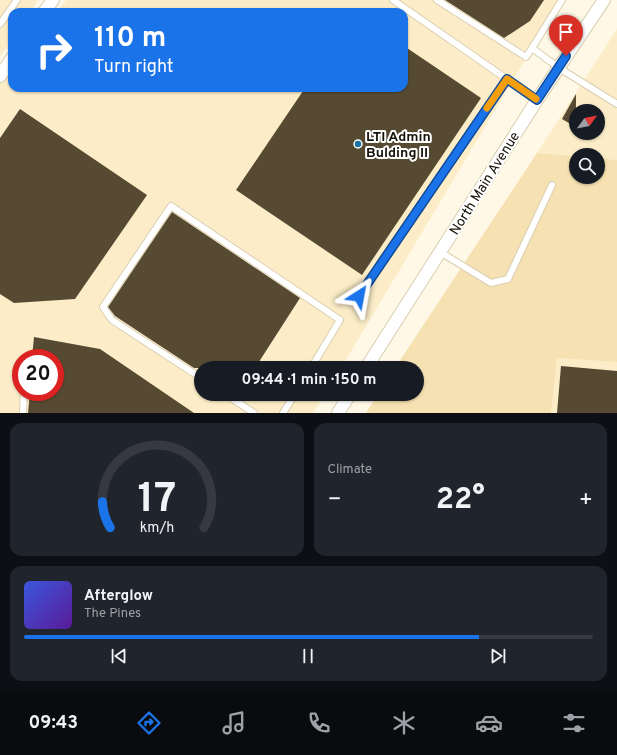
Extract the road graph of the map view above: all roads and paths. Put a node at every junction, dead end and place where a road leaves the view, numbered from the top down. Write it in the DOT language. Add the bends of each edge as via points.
graph roads {
  1 [pos="393,0"];
  2 [pos="437,0"];
  3 [pos="562,0"];
  4 [pos="604,0"];
  5 [pos="405,8"];
  6 [pos="408,10"];
  7 [pos="8,13"];
  8 [pos="0,24"];
  9 [pos="532,48"];
  10 [pos="8,64"];
  11 [pos="559,68"];
  12 [pos="0,76"];
  13 [pos="507,79"];
  14 [pos="537,100"];
  15 [pos="617,104"];
  16 [pos="552,185"];
  17 [pos="440,252"];
  18 [pos="359,296"];
  19 [pos="315,361"];
  20 [pos="370,361"];
  21 [pos="194,373"];
  22 [pos="24,401"];
  23 [pos="236,401"];
  24 [pos="291,401"];
  25 [pos="346,401"];
  26 [pos="23,413"];
  27 [pos="254,413"];
  28 [pos="283,413"];
  29 [pos="338,413"];
  1 -- 5 [label="lane"];
  2 -- 9 [label="lane" via="526,57"];
  3 -- 9 [label="lane"];
  4 -- 11 [label="street, North Main Avenue"];
  6 -- 13 [label="lane"];
  7 -- 8 [label="lane"];
  9 -- 11 [label="lane"];
  10 -- 12 [label="street"];
  11 -- 14 [label="street, North Main Avenue"];
  11 -- 15 [label="lane"];
  13 -- 14 [label="lane"];
  13 -- 18 [label="lane"];
  14 -- 17 [label="street, North Main Avenue"];
  16 -- 17 [label="lane" via="508,279 491,283"];
  17 -- 20 [label="street, North Main Avenue"];
  19 -- 21 [label="lane" via="340,320 171,206 103,307 112,320"];
  22 -- 26 [label="lane"];
  23 -- 27 [label="lane"];
  24 -- 28 [label="lane"];
  25 -- 29 [label="street"];
}
